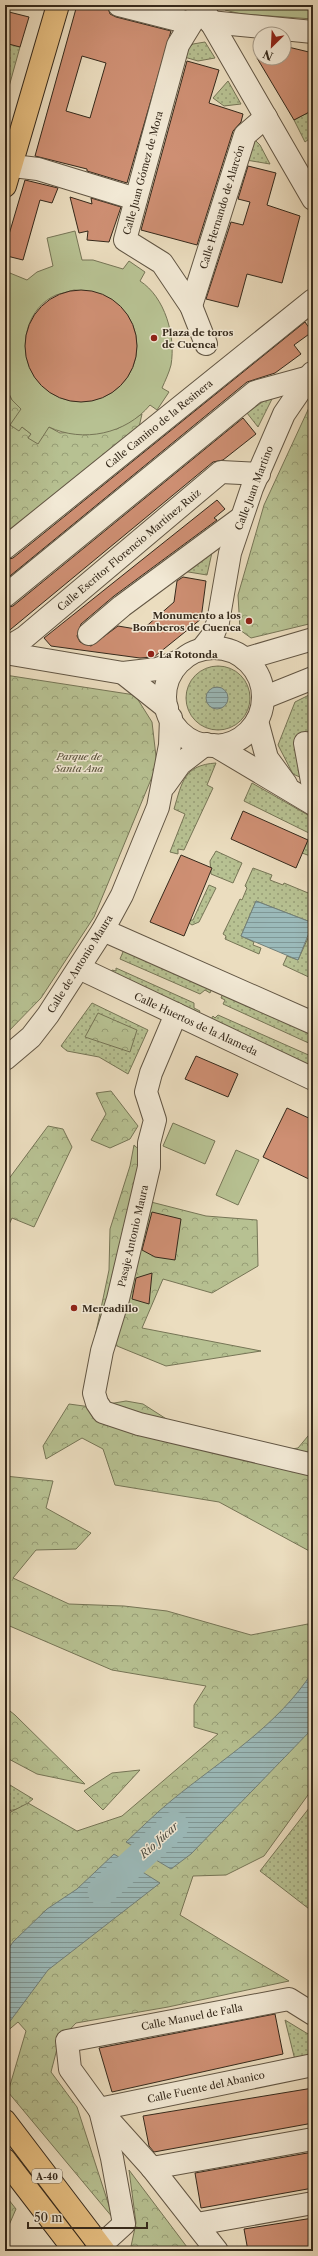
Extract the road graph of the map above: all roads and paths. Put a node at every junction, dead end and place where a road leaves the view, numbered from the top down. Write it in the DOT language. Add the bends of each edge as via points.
graph roads {
  1 [pos="58,5"];
  2 [pos="119,5"];
  3 [pos="201,14"];
  4 [pos="313,32"];
  5 [pos="266,117"];
  6 [pos="7,172"];
  7 [pos="136,199"];
  8 [pos="313,199"];
  9 [pos="313,300"];
  10 [pos="191,306"];
  11 [pos="206,344"];
  12 [pos="311,375"];
  13 [pos="259,474"];
  14 [pos="241,518"];
  15 [pos="5,548"];
  16 [pos="5,596"];
  17 [pos="220,614"];
  18 [pos="89,634"];
  19 [pos="313,639"];
  20 [pos="5,650"];
  21 [pos="202,650"];
  22 [pos="5,653"];
  23 [pos="238,655"];
  24 [pos="182,660"];
  25 [pos="123,673"];
  26 [pos="313,678"];
  27 [pos="263,698"];
  28 [pos="169,713"];
  29 [pos="256,721"];
  30 [pos="210,745"];
  31 [pos="313,747"];
  32 [pos="313,787"];
  33 [pos="162,789"];
  34 [pos="290,790"];
  35 [pos="313,804"];
  36 [pos="103,930"];
  37 [pos="79,968"];
  38 [pos="176,1014"];
  39 [pos="313,1023"];
  40 [pos="5,1059"];
  41 [pos="313,1079"];
  42 [pos="313,1465"];
  43 [pos="313,2014"];
  44 [pos="313,2065"];
  45 [pos="99,2109"];
  46 [pos="5,2121"];
  47 [pos="313,2139"];
  48 [pos="5,2160"];
  49 [pos="152,2168"];
  50 [pos="313,2203"];
  51 [pos="198,2224"];
  52 [pos="97,2243"];
  53 [pos="72,2248"];
  54 [pos="217,2251"];
  1 -- 6 [label="main road"];
  2 -- 3 [label="street"];
  3 -- 4 [label="street"];
  3 -- 5 [label="street"];
  3 -- 7 [label="street, Calle Juan Gómez de Mora" via="178,45"];
  5 -- 8 [label="street"];
  5 -- 10 [label="street, Calle Hernando de Alarcón" via="245,135"];
  6 -- 7 [label="street" via="38,169"];
  7 -- 10 [label="street, Calle Juan Gómez de Mora" via="125,240 162,264"];
  9 -- 15 [label="street, Calle Camino de la Resinera"];
  10 -- 11 [label="street, Calle Juan Gómez de Mora"];
  12 -- 13 [label="street, Calle Juan Martino" via="284,414"];
  12 -- 16 [label="street" via="255,392"];
  13 -- 14 [label="street, Calle Juan Martino"];
  13 -- 20 [label="street, Calle Escritor Florencio Martínez Ruiz" via="221,472 25,637"];
  14 -- 17 [label="street, Calle Juan Martino" via="228,565"];
  14 -- 18 [label="street" via="118,609"];
  17 -- 21 [label="street, Calle Juan Martino" via="213,634"];
  17 -- 23 [label="street, Calle Juan Martino"];
  19 -- 23 [label="street"];
  21 -- 23 [label="street" via="217,648"];
  21 -- 24 [label="street"];
  22 -- 25 [label="street"];
  23 -- 27 [label="street" via="254,668 260,679"];
  24 -- 25 [label="street" via="157,669"];
  24 -- 28 [label="street" via="168,681 166,697"];
  25 -- 28 [label="street"];
  26 -- 27 [label="street"];
  27 -- 29 [label="street"];
  28 -- 30 [label="street" via="181,732 194,741"];
  28 -- 33 [label="street, Calle de Antonio Maura" via="170,746"];
  29 -- 30 [label="street" via="240,738 225,744"];
  29 -- 34 [label="street" via="267,758"];
  30 -- 33 [label="street, Calle de Antonio Maura" via="180,764"];
  30 -- 34 [label="street"];
  31 -- 32 [label="street" via="305,743"];
  33 -- 36 [label="street, Calle de Antonio Maura" via="150,829 122,895"];
  34 -- 35 [label="street"];
  36 -- 37 [label="street, Calle de Antonio Maura"];
  36 -- 39 [label="street"];
  37 -- 38 [label="street, Calle Huertos de la Alameda"];
  37 -- 40 [label="street, Calle de Antonio Maura" via="31,1038"];
  38 -- 41 [label="street, Calle Huertos de la Alameda"];
  38 -- 42 [label="street, Pasaje Antonio Maura" via="151,1073 146,1092 155,1120 149,1143 149,1167 118,1299 102,1351 94,1393 97,1403 103,1412 139,1424"];
  43 -- 45 [label="street, Calle Manuel de Falla" via="290,1999 67,2041 70,2068"];
  44 -- 45 [label="street, Calle Fuente del Abanico"];
  45 -- 49 [label="street"];
  45 -- 52 [label="street" via="112,2158 124,2224"];
  46 -- 52 [label="main road, A-40"];
  47 -- 49 [label="street"];
  48 -- 53 [label="main road, A-40"];
  49 -- 51 [label="street"];
  50 -- 51 [label="street"];
  51 -- 54 [label="street"];
}
